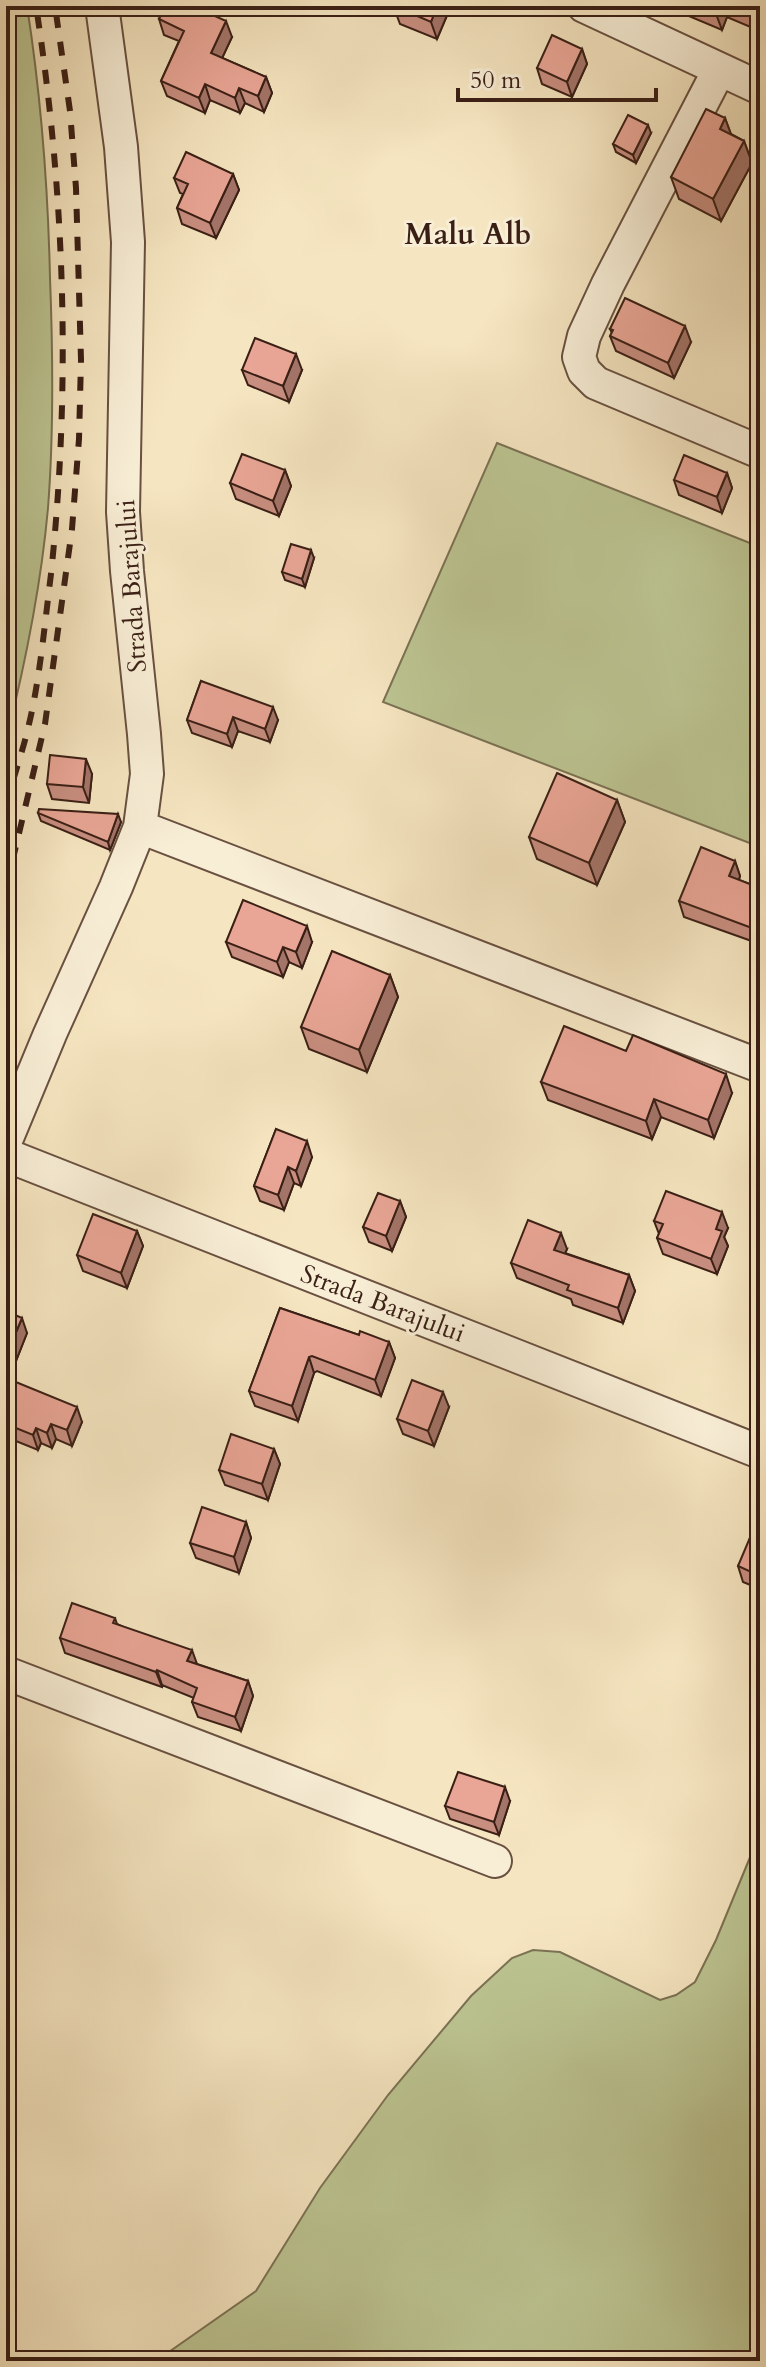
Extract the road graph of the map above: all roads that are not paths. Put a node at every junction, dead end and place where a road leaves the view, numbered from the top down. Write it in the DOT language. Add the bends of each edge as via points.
graph roads {
  1 [pos="102,6"];
  2 [pos="584,6"];
  3 [pos="719,70"];
  4 [pos="760,88"];
  5 [pos="760,452"];
  6 [pos="140,827"];
  7 [pos="760,1066"];
  8 [pos="6,1140"];
  9 [pos="6,1155"];
  10 [pos="760,1452"];
  11 [pos="6,1673"];
  12 [pos="495,1861"];
  1 -- 6 [label="street, Strada Barajului" via="128,242 123,512 147,774"];
  2 -- 3 [label="street"];
  3 -- 4 [label="street"];
  3 -- 5 [label="street" via="608,284 579,357 596,383"];
  6 -- 7 [label="street"];
  6 -- 8 [label="street, Strada Barajului"];
  9 -- 10 [label="street, Strada Barajului"];
  11 -- 12 [label="street"];
}
